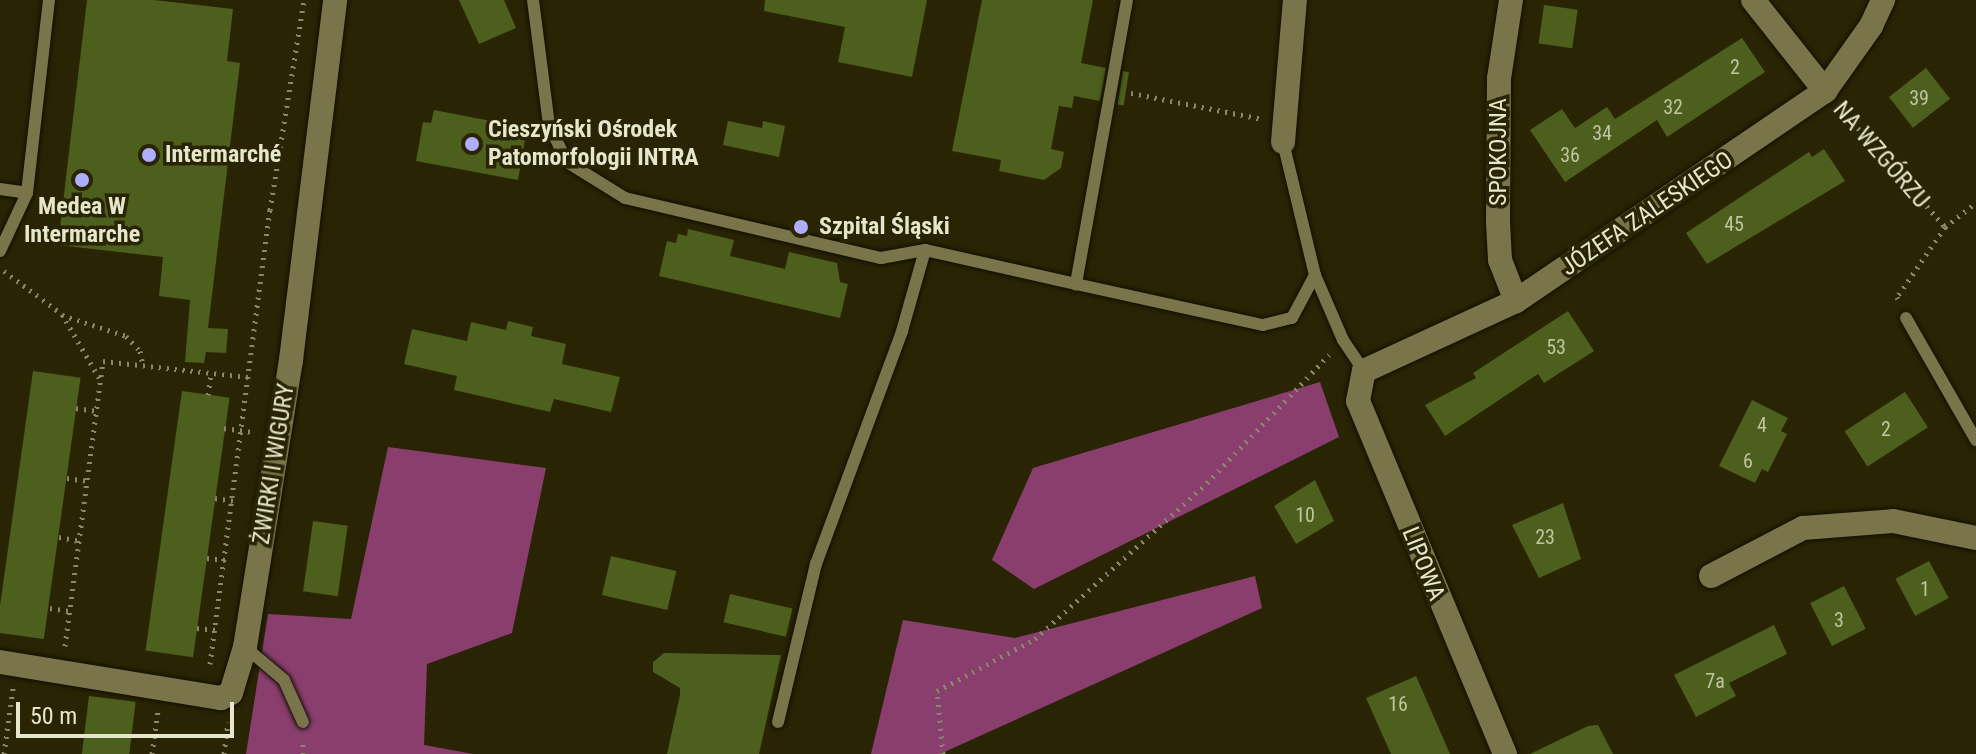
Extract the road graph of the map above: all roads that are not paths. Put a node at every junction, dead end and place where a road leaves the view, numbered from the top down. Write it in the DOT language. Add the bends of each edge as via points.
graph roads {
  1 [pos="49,0"];
  2 [pos="335,0"];
  3 [pos="533,0"];
  4 [pos="1127,0"];
  5 [pos="1295,0"];
  6 [pos="1511,0"];
  7 [pos="1753,0"];
  8 [pos="1883,0"];
  9 [pos="1825,91"];
  10 [pos="1284,132"];
  11 [pos="0,189"];
  12 [pos="27,193"];
  13 [pos="925,250"];
  14 [pos="0,251"];
  15 [pos="1315,275"];
  16 [pos="1076,284"];
  17 [pos="1516,301"];
  18 [pos="1906,318"];
  19 [pos="1364,371"];
  20 [pos="1976,440"];
  21 [pos="1976,538"];
  22 [pos="1711,576"];
  23 [pos="245,647"];
  24 [pos="0,662"];
  25 [pos="303,722"];
  26 [pos="778,722"];
  27 [pos="1505,754"];
  1 -- 12 [label="lane"];
  2 -- 23 [label="street, ŻWIRKI I WIGURY" via="291,360"];
  3 -- 13 [label="lane" via="549,125 567,162 625,198 675,212 881,258"];
  4 -- 16 [label="lane"];
  5 -- 10 [label="street"];
  6 -- 17 [label="street, SPOKOJNA" via="1499,78 1498,222 1505,284"];
  7 -- 9 [label="street, NA WZGÓRZU"];
  8 -- 9 [label="street, JÓZEFA ZALESKIEGO"];
  9 -- 17 [label="street, JÓZEFA ZALESKIEGO"];
  10 -- 15 [label="lane"];
  11 -- 12 [label="lane"];
  12 -- 14 [label="lane"];
  13 -- 16 [label="lane"];
  13 -- 26 [label="lane" via="902,331 816,564"];
  15 -- 16 [label="lane" via="1292,318 1263,325"];
  15 -- 19 [label="lane" via="1343,340"];
  17 -- 19 [label="street, JÓZEFA ZALESKIEGO"];
  18 -- 20 [label="lane"];
  19 -- 27 [label="street, LIPOWA" via="1358,401"];
  21 -- 22 [label="street" via="1893,521 1803,528"];
  23 -- 24 [label="street, ŻWIRKI I WIGURY" via="231,693 221,698"];
  23 -- 25 [label="lane" via="284,680"];
}
